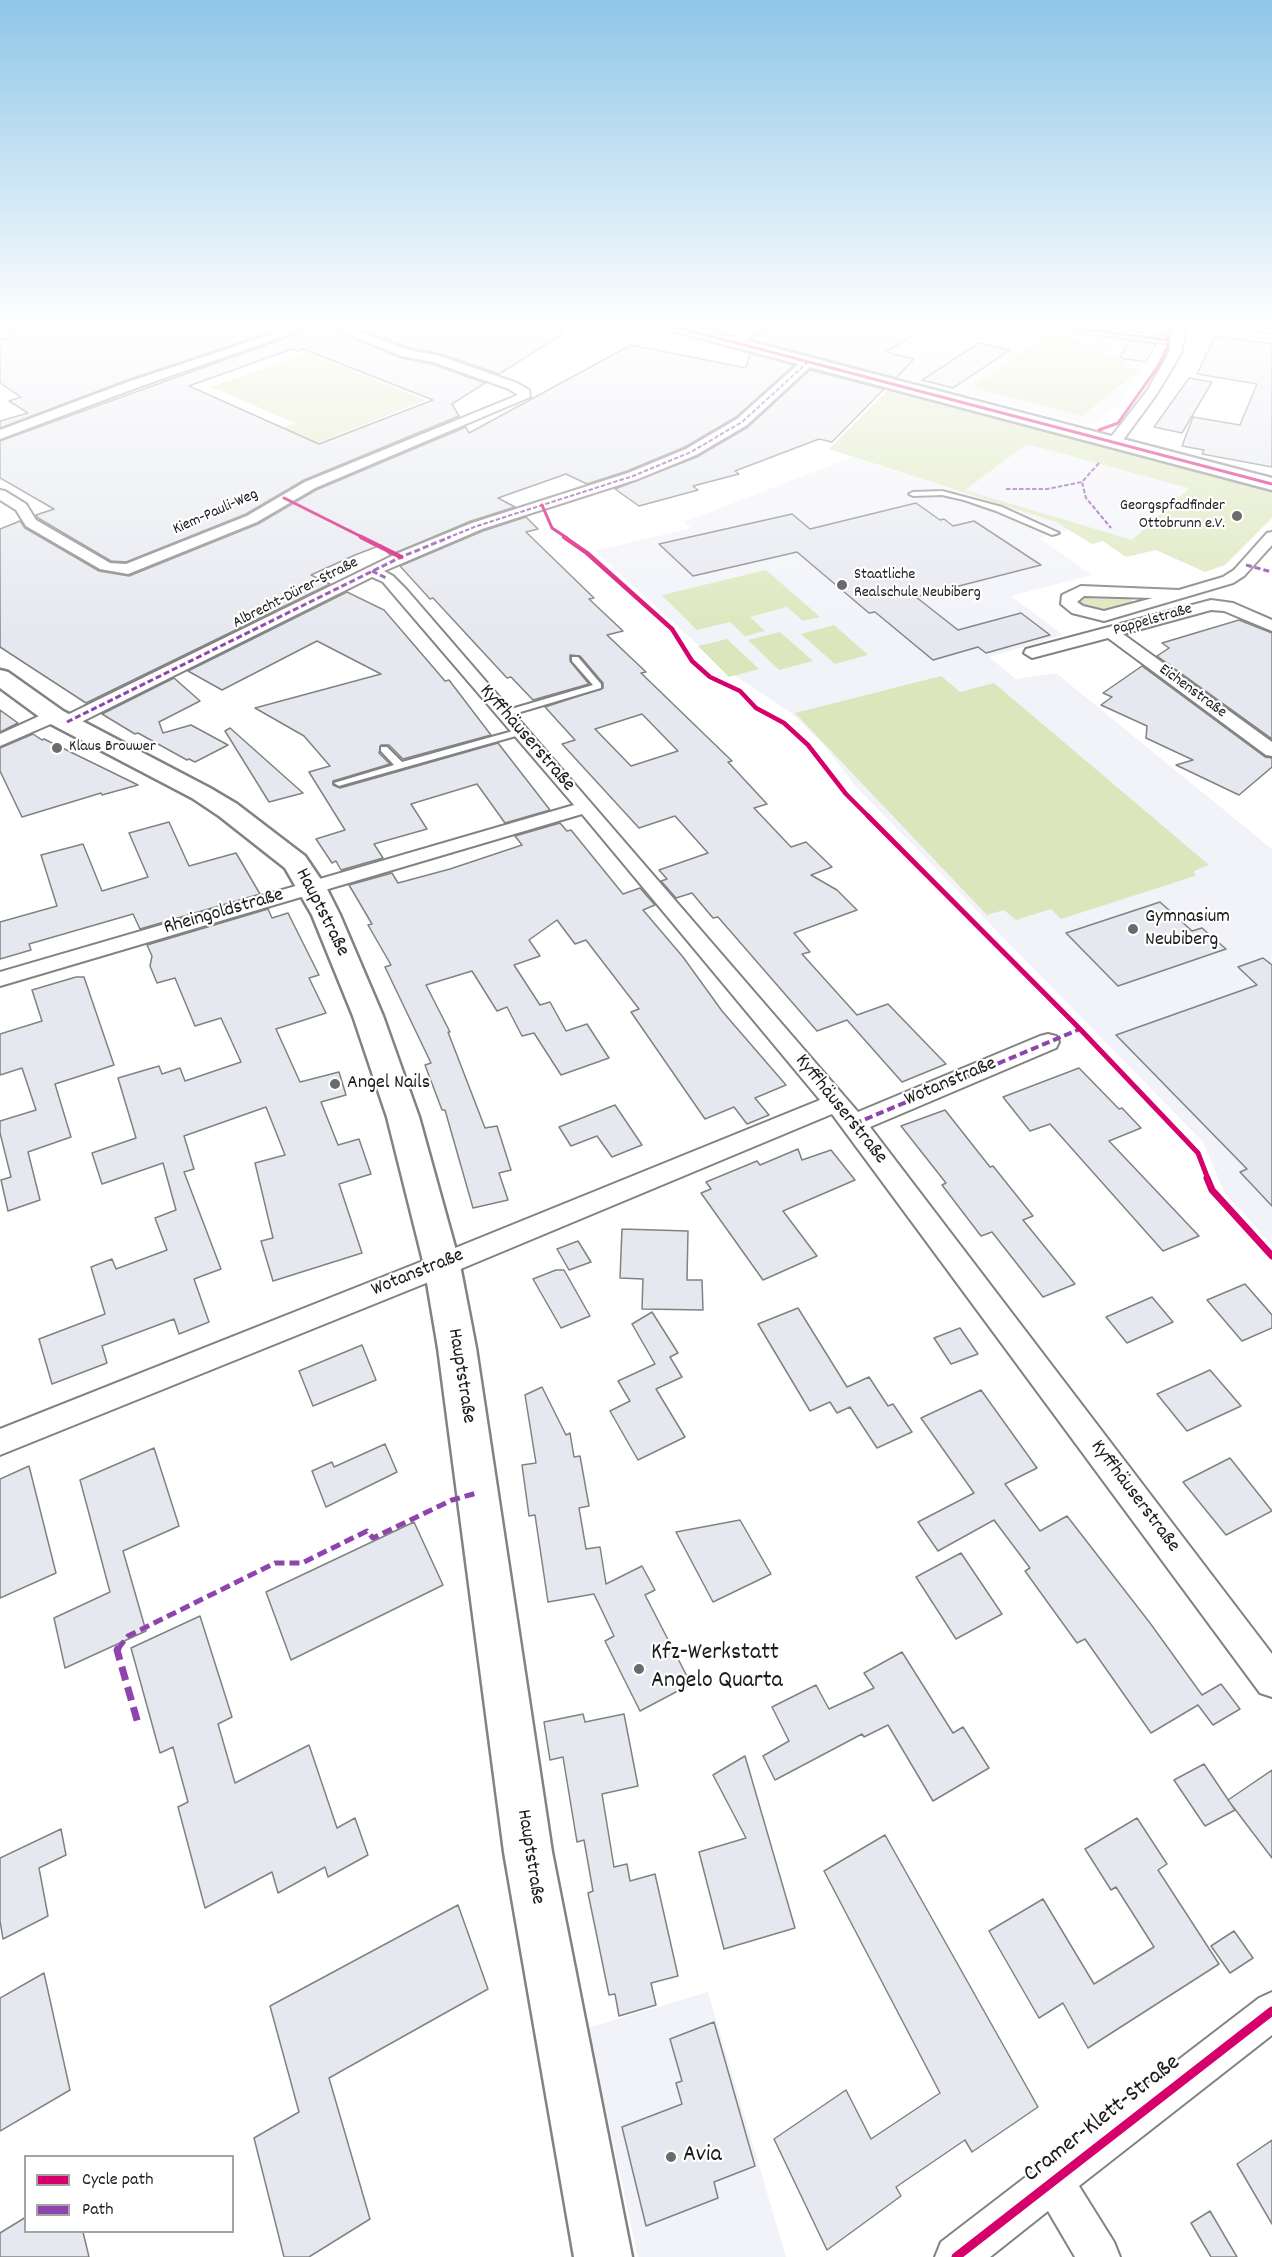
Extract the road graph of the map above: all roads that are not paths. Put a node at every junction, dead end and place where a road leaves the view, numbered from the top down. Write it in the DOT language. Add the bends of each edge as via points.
graph roads {
  1 [pos="18,428"];
  2 [pos="448,428"];
  3 [pos="732,428"];
  4 [pos="1065,428"];
  5 [pos="1124,428"];
  6 [pos="0,435"];
  7 [pos="1114,441"];
  8 [pos="1272,484"];
  9 [pos="0,494"];
  10 [pos="913,494"];
  11 [pos="1055,533"];
  12 [pos="1272,536"];
  13 [pos="372,571"];
  14 [pos="1176,594"];
  15 [pos="1272,626"];
  16 [pos="1112,633"];
  17 [pos="1032,653"];
  18 [pos="575,659"];
  19 [pos="0,677"];
  20 [pos="504,714"];
  21 [pos="61,719"];
  22 [pos="520,732"];
  23 [pos="0,741"];
  24 [pos="384,749"];
  25 [pos="1272,752"];
  26 [pos="401,766"];
  27 [pos="339,783"];
  28 [pos="586,807"];
  29 [pos="312,887"];
  30 [pos="0,979"];
  31 [pos="1048,1042"];
  32 [pos="835,1103"];
  33 [pos="854,1124"];
  34 [pos="442,1265"];
  35 [pos="0,1442"];
  36 [pos="1272,1681"];
  37 [pos="1272,2011"];
  38 [pos="1053,2181"];
  39 [pos="603,2257"];
  40 [pos="956,2257"];
  41 [pos="1099,2257"];
  1 -- 6 [label="street"];
  2 -- 9 [label="street, Kiem-Pauli-Weg" via="310,485 252,519 128,568 105,566 31,523 21,507"];
  3 -- 13 [label="street, Albrecht-Dürer-Straße" via="692,453 477,526"];
  4 -- 7 [label="street"];
  5 -- 7 [label="street"];
  7 -- 8 [label="street"];
  10 -- 11 [label="lane" via="942,493 966,499"];
  12 -- 14 [label="street" via="1228,580"];
  13 -- 20 [label="street, Kyffhäuserstraße" via="388,579"];
  13 -- 21 [label="street, Albrecht-Dürer-Straße"];
  14 -- 14 [label="street" via="1081,591 1068,598 1069,604 1078,610 1104,616"];
  15 -- 16 [label="street, Pappelstraße" via="1218,604"];
  16 -- 17 [label="street, Pappelstraße"];
  16 -- 25 [label="street, Eichenstraße"];
  18 -- 20 [label="lane" via="598,686"];
  19 -- 21 [label="street, Hauptstraße"];
  20 -- 22 [label="street, Kyffhäuserstraße"];
  21 -- 23 [label="street, Albrecht-Dürer-Straße"];
  21 -- 29 [label="street, Hauptstraße" via="228,810 295,862"];
  22 -- 26 [label="lane"];
  22 -- 28 [label="street, Kyffhäuserstraße"];
  24 -- 26 [label="lane"];
  26 -- 27 [label="lane"];
  28 -- 29 [label="street, Rheingoldstraße"];
  28 -- 32 [label="street, Kyffhäuserstraße"];
  29 -- 30 [label="street, Rheingoldstraße"];
  29 -- 34 [label="street, Hauptstraße" via="386,1064 411,1142"];
  31 -- 33 [label="street, Wotanstraße"];
  32 -- 33 [label="street, Kyffhäuserstraße"];
  32 -- 34 [label="street, Wotanstraße"];
  33 -- 36 [label="street, Kyffhäuserstraße"];
  34 -- 35 [label="street, Wotanstraße"];
  34 -- 39 [label="street, Hauptstraße" via="528,1852"];
  37 -- 38 [label="street, Cramer-Klett-Straße"];
  38 -- 40 [label="street, Cramer-Klett-Straße"];
  38 -- 41 [label="street"];
}
